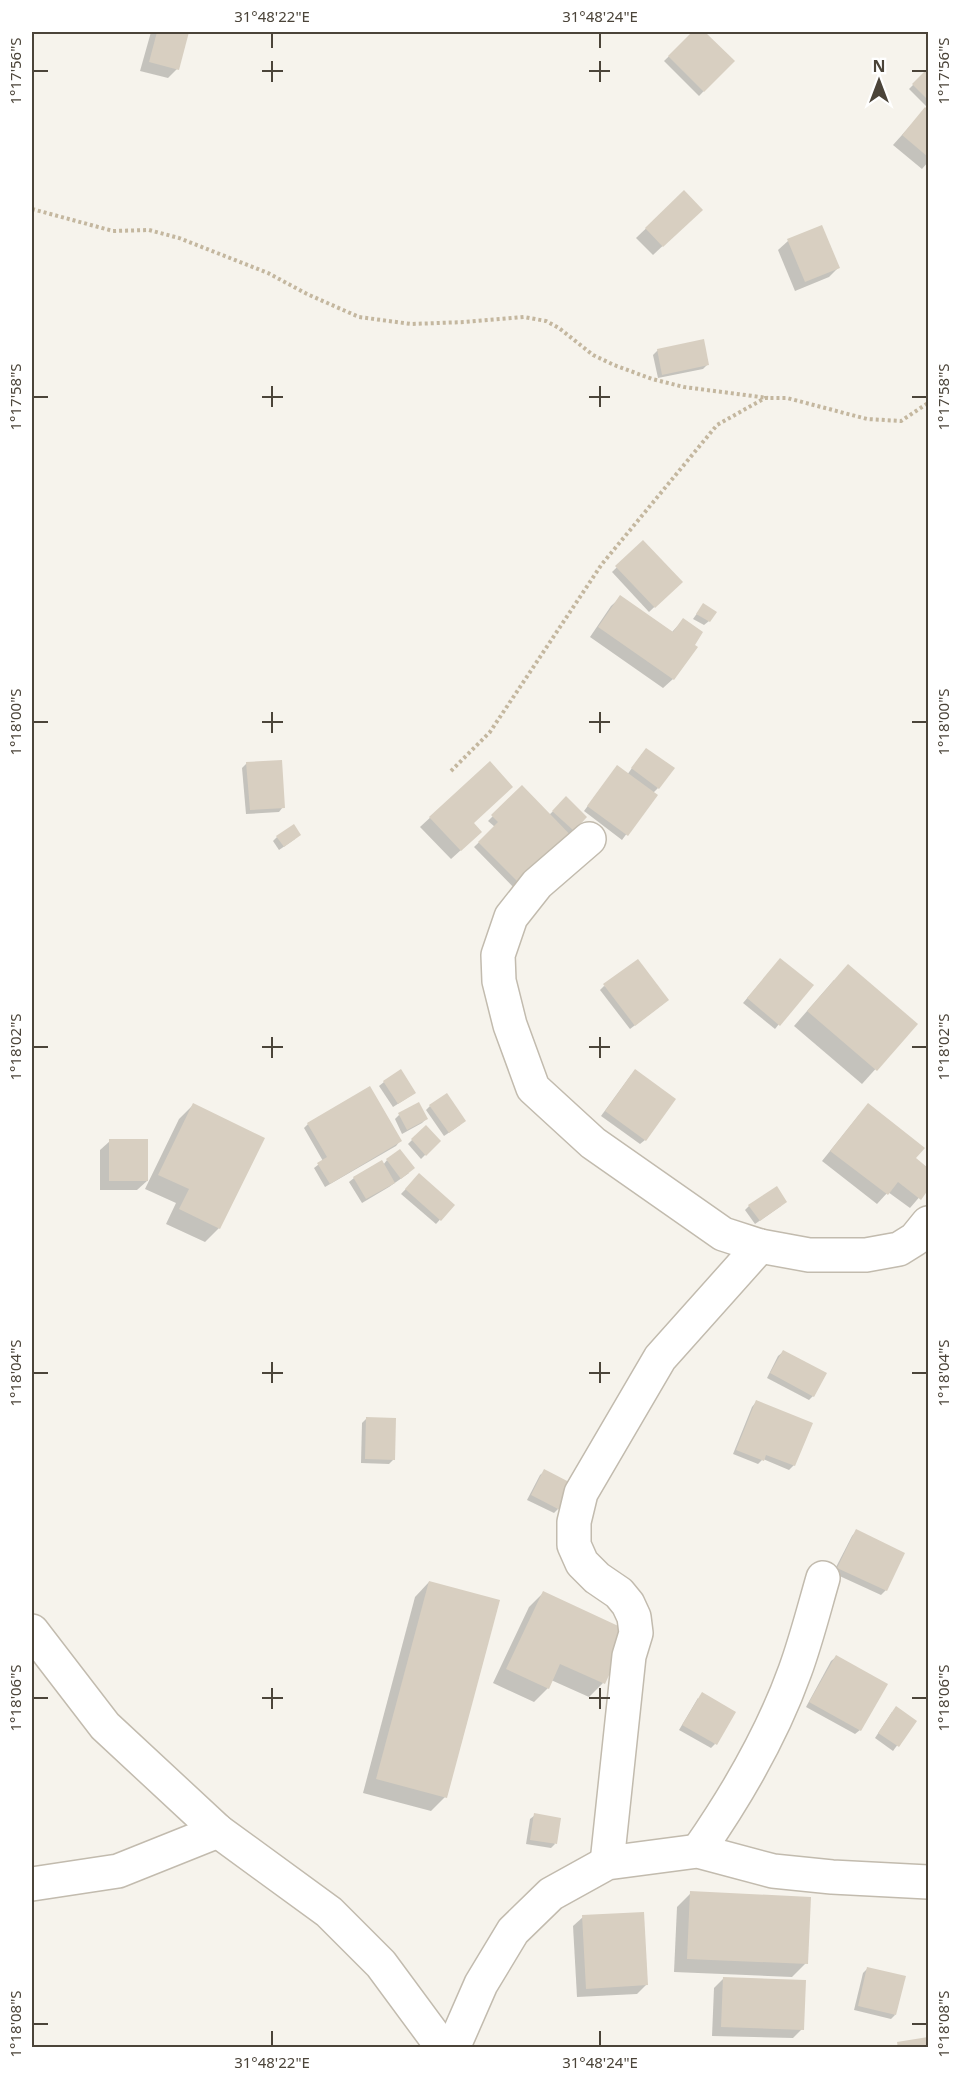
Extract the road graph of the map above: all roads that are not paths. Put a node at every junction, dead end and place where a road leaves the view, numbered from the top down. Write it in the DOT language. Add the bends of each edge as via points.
graph roads {
  1 [pos="589,839"];
  2 [pos="928,1222"];
  3 [pos="760,1246"];
  4 [pos="823,1578"];
  5 [pos="32,1631"];
  6 [pos="218,1831"];
  7 [pos="698,1851"];
  8 [pos="608,1863"];
  9 [pos="928,1882"];
  10 [pos="32,1884"];
  11 [pos="443,2048"];
  12 [pos="453,2048"];
  1 -- 3 [label="street" via="537,884 511,916 498,955 499,981 510,1025 533,1088 593,1143 714,1228"];
  2 -- 3 [label="street" via="915,1239 899,1249 866,1255 808,1255"];
  3 -- 8 [label="street" via="660,1358 581,1493 576,1512 574,1545 582,1563 628,1604 636,1633 629,1656"];
  4 -- 7 [label="street" via="795,1671 760,1751"];
  5 -- 6 [label="street" via="105,1726"];
  6 -- 10 [label="street" via="118,1871"];
  6 -- 11 [label="street" via="329,1912 381,1964"];
  7 -- 8 [label="street"];
  7 -- 9 [label="street" via="772,1871"];
  8 -- 12 [label="street" via="551,1894 513,1931 481,1984"];
}
